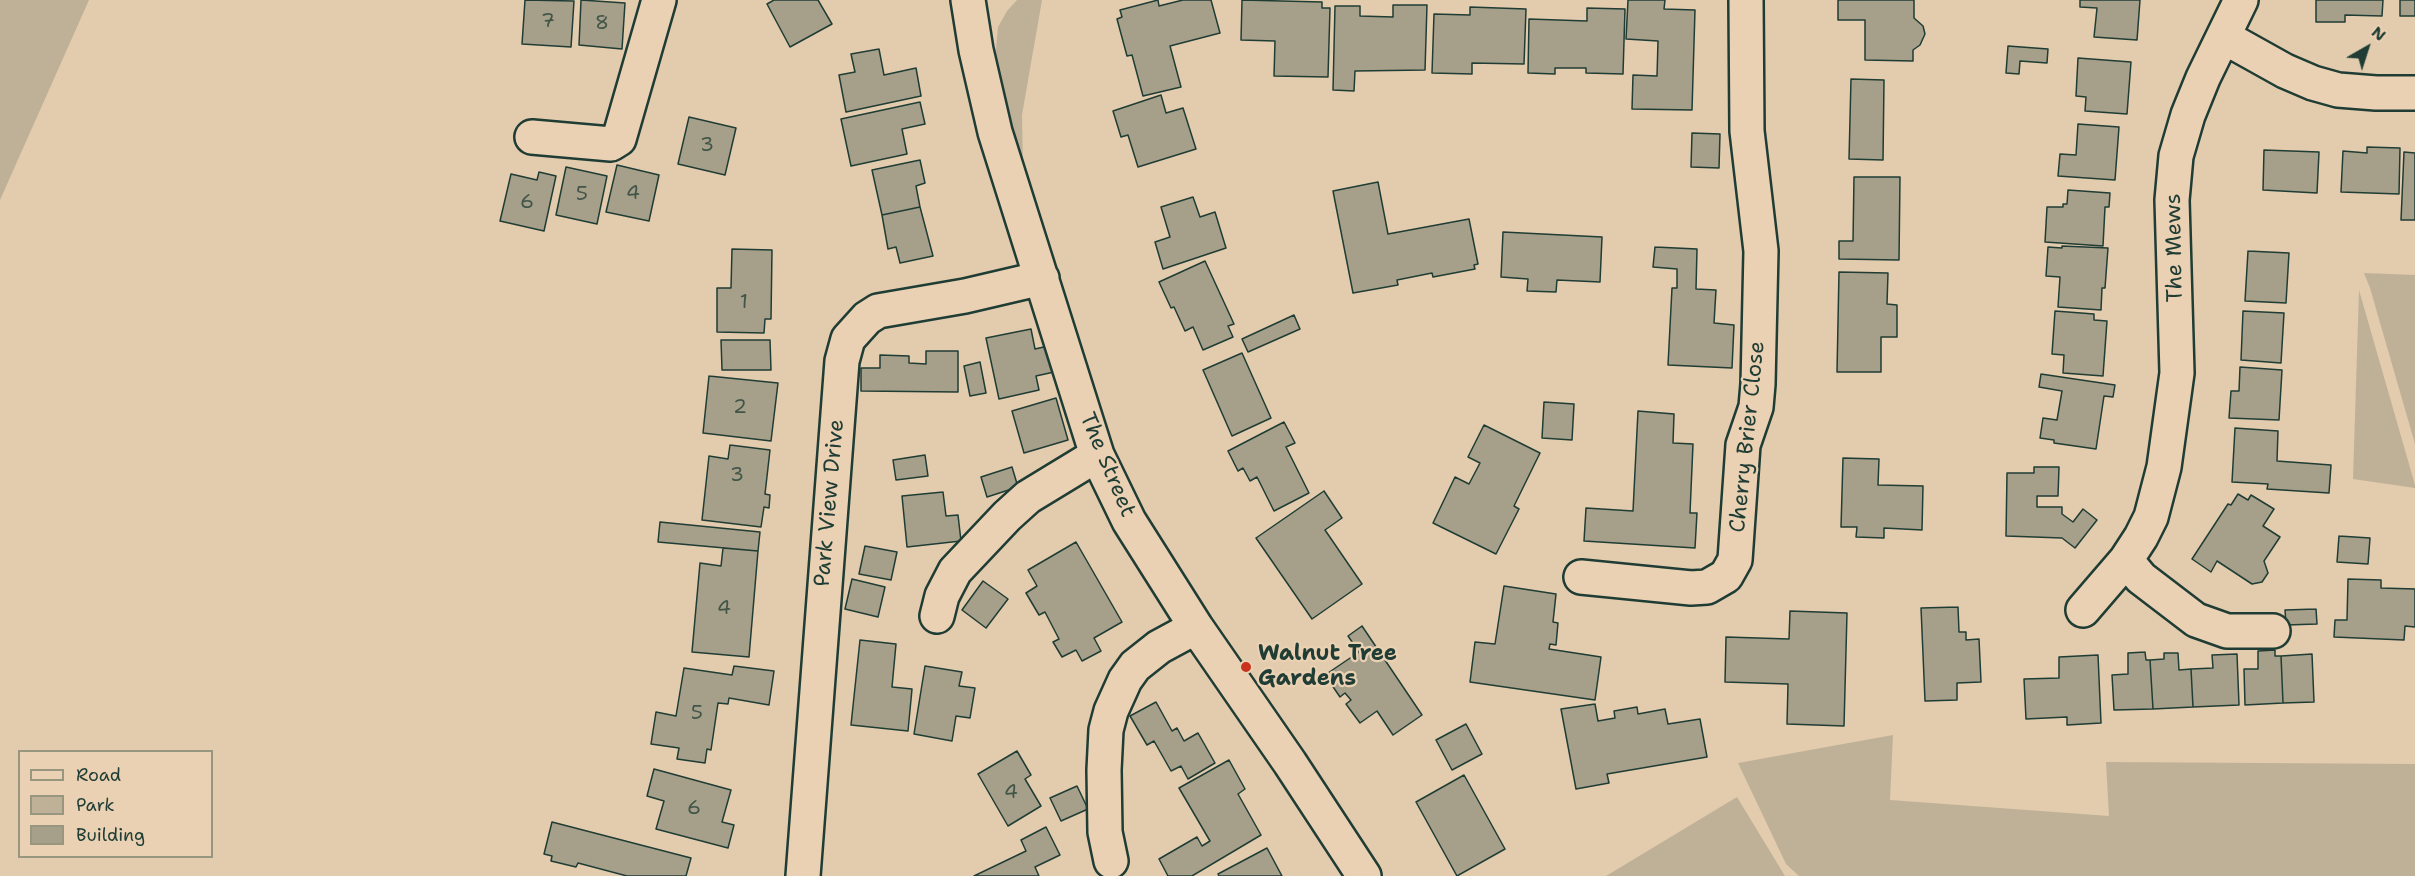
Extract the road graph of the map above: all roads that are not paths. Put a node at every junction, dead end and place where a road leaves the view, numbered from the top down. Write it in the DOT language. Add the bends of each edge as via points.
graph roads {
  1 [pos="659,0"];
  2 [pos="968,0"];
  3 [pos="1746,0"];
  4 [pos="2241,0"];
  5 [pos="2224,37"];
  6 [pos="2415,93"];
  7 [pos="532,137"];
  8 [pos="1042,278"];
  9 [pos="1097,455"];
  10 [pos="2126,560"];
  11 [pos="1581,577"];
  12 [pos="2083,610"];
  13 [pos="937,616"];
  14 [pos="1196,627"];
  15 [pos="2273,631"];
  16 [pos="1111,861"];
  17 [pos="803,876"];
  18 [pos="1364,876"];
  1 -- 7 [label="street" via="619,139 611,144"];
  2 -- 8 [label="street, The Street" via="995,132"];
  3 -- 11 [label="street, Cherry Brier Close" via="1747,131 1761,251 1758,384 1743,445 1735,560 1726,576 1707,587"];
  4 -- 5 [label="street, The Mews"];
  5 -- 6 [label="street" via="2313,83 2338,90"];
  5 -- 10 [label="street, The Mews" via="2188,115 2176,156 2172,200 2177,373 2164,468 2151,517"];
  8 -- 9 [label="street, The Street"];
  8 -- 17 [label="street, Park View Drive" via="878,311 848,339 842,361"];
  9 -- 13 [label="street" via="1028,497 1007,516 955,571"];
  9 -- 14 [label="street, The Street" via="1129,521"];
  10 -- 12 [label="street, The Mews"];
  10 -- 15 [label="street" via="2141,578 2196,620 2227,631"];
  14 -- 16 [label="street" via="1135,666 1111,711 1104,770 1105,832"];
  14 -- 18 [label="street, The Street"];
}
